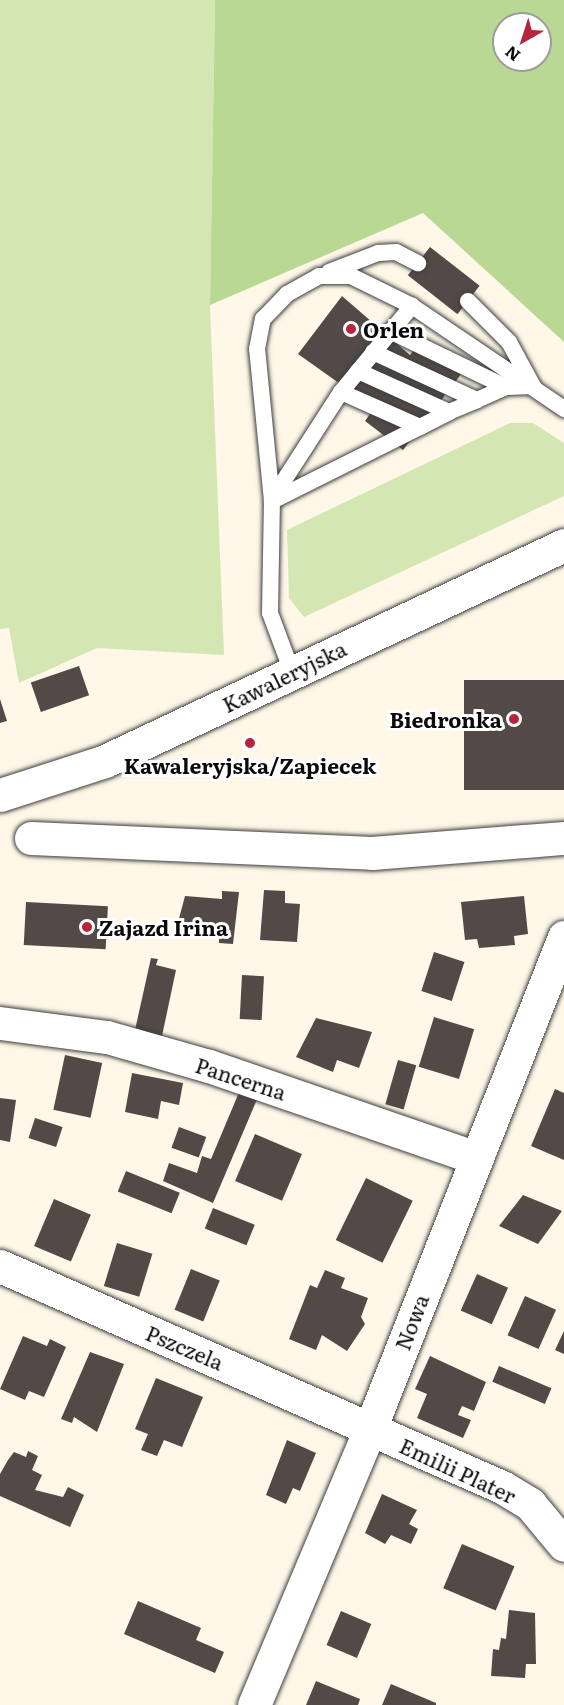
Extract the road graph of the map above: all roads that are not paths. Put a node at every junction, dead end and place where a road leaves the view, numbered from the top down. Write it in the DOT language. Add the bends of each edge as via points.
graph roads {
  1 [pos="418,263"];
  2 [pos="319,276"];
  3 [pos="468,302"];
  4 [pos="412,306"];
  5 [pos="390,331"];
  6 [pos="373,352"];
  7 [pos="358,371"];
  8 [pos="533,386"];
  9 [pos="506,387"];
  10 [pos="341,392"];
  11 [pos="477,400"];
  12 [pos="564,409"];
  13 [pos="449,412"];
  14 [pos="420,427"];
  15 [pos="272,501"];
  16 [pos="564,545"];
  17 [pos="291,672"];
  18 [pos="0,795"];
  19 [pos="31,838"];
  20 [pos="564,838"];
  21 [pos="564,937"];
  22 [pos="0,1023"];
  23 [pos="476,1158"];
  24 [pos="0,1266"];
  25 [pos="370,1429"];
  26 [pos="564,1545"];
  27 [pos="254,1705"];
  1 -- 2 [label="lane" via="396,252 378,253"];
  2 -- 4 [label="lane" via="351,276"];
  2 -- 15 [label="lane" via="287,294 263,319 257,349"];
  3 -- 8 [label="lane" via="509,342"];
  4 -- 5 [label="lane"];
  4 -- 8 [label="lane"];
  5 -- 6 [label="lane"];
  5 -- 9 [label="lane"];
  6 -- 7 [label="lane"];
  6 -- 11 [label="lane"];
  7 -- 10 [label="lane"];
  7 -- 13 [label="lane"];
  8 -- 9 [label="lane"];
  8 -- 12 [label="lane"];
  9 -- 11 [label="lane"];
  10 -- 14 [label="lane"];
  10 -- 15 [label="lane"];
  11 -- 13 [label="lane"];
  13 -- 14 [label="lane"];
  14 -- 15 [label="lane"];
  15 -- 17 [label="lane" via="270,613"];
  16 -- 17 [label="street, Kawaleryjska"];
  17 -- 18 [label="street, Kawaleryjska" via="105,761"];
  19 -- 20 [label="street" via="372,853"];
  21 -- 23 [label="street, Nowa"];
  22 -- 23 [label="street, Pancerna" via="106,1037 209,1066"];
  23 -- 25 [label="street, Nowa"];
  24 -- 25 [label="street, Pszczela"];
  25 -- 26 [label="street, Emilii Plater" via="502,1487 530,1504"];
  25 -- 27 [label="street, Nowa"];
}
